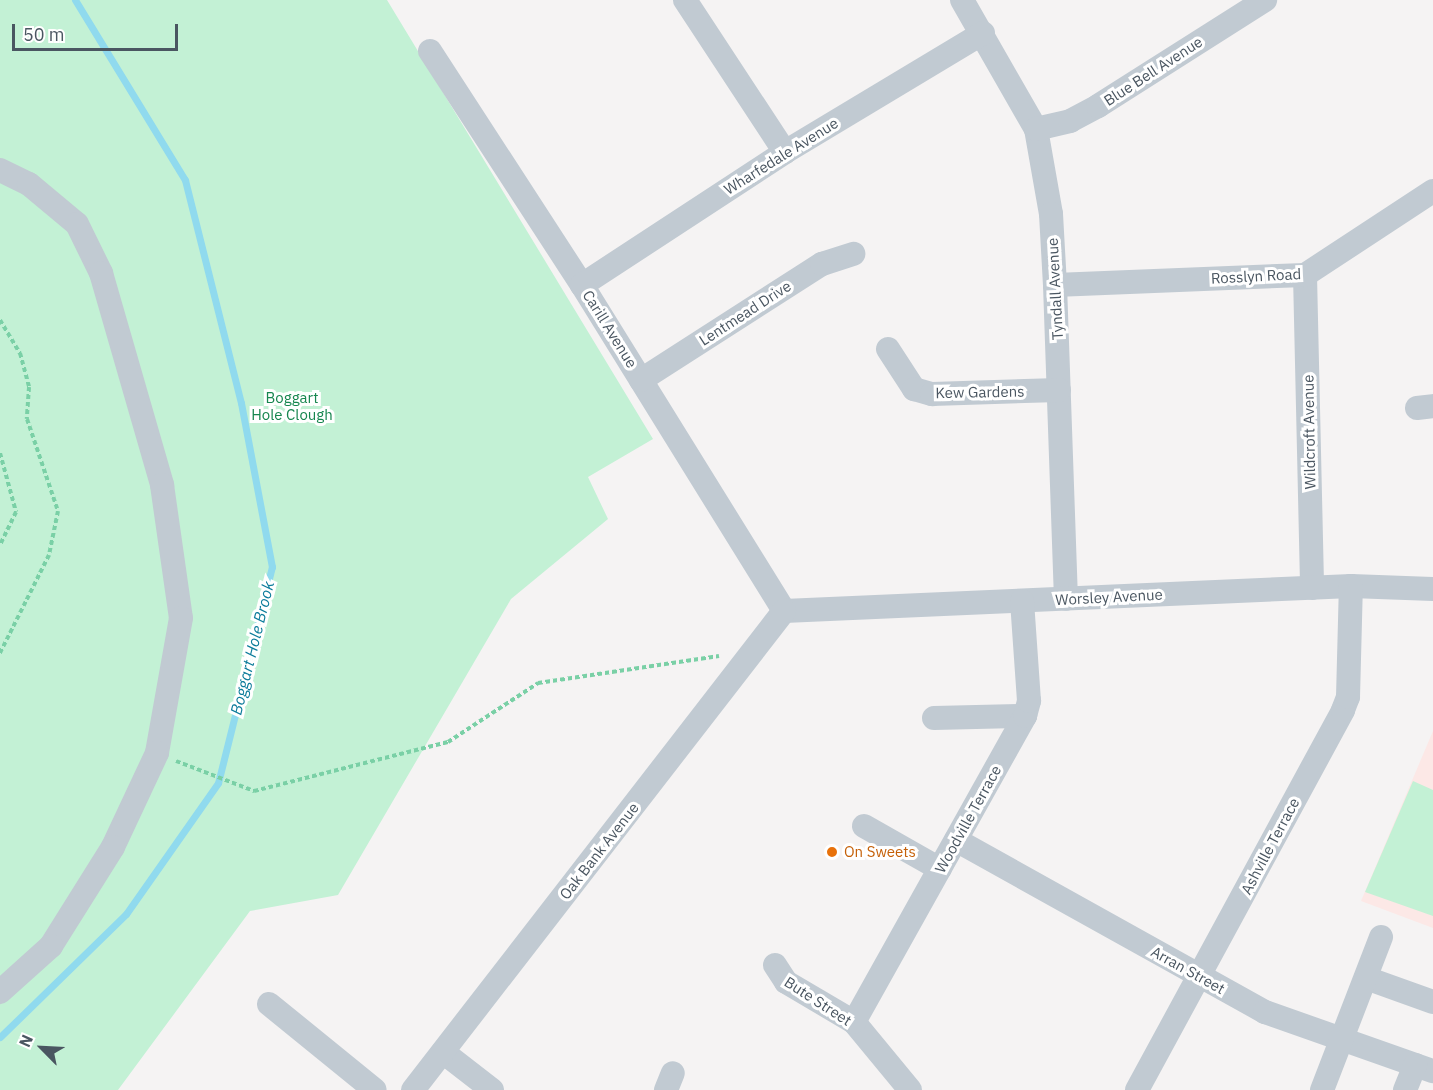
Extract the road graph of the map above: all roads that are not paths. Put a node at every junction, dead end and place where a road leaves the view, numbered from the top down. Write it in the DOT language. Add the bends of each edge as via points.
graph roads {
  1 [pos="685,0"];
  2 [pos="962,0"];
  3 [pos="1265,0"];
  4 [pos="983,33"];
  5 [pos="430,51"];
  6 [pos="1036,129"];
  7 [pos="785,152"];
  8 [pos="0,170"];
  9 [pos="1433,191"];
  10 [pos="853,254"];
  11 [pos="1305,275"];
  12 [pos="582,285"];
  13 [pos="1055,285"];
  14 [pos="888,349"];
  15 [pos="641,380"];
  16 [pos="1059,390"];
  17 [pos="1352,586"];
  18 [pos="1312,588"];
  19 [pos="1433,589"];
  20 [pos="1066,599"];
  21 [pos="1022,601"];
  22 [pos="784,611"];
  23 [pos="1025,716"];
  24 [pos="934,718"];
  25 [pos="864,826"];
  26 [pos="956,840"];
  27 [pos="940,869"];
  28 [pos="1381,937"];
  29 [pos="775,965"];
  30 [pos="1200,977"];
  31 [pos="1366,978"];
  32 [pos="0,992"];
  33 [pos="1433,1002"];
  34 [pos="269,1004"];
  35 [pos="854,1022"];
  36 [pos="1341,1040"];
  37 [pos="443,1052"];
  38 [pos="1428,1067"];
  39 [pos="375,1090"];
  40 [pos="413,1090"];
  41 [pos="492,1090"];
  42 [pos="910,1090"];
  43 [pos="1137,1090"];
  44 [pos="1322,1090"];
  45 [pos="1405,1090"];
  1 -- 7 [label="street"];
  2 -- 4 [label="street, Tyndall Avenue"];
  3 -- 6 [label="street, Blue Bell Avenue" via="1098,106 1070,121"];
  4 -- 6 [label="street, Tyndall Avenue"];
  4 -- 7 [label="street, Wharfedale Avenue"];
  5 -- 12 [label="street, Carill Avenue"];
  6 -- 13 [label="street, Tyndall Avenue" via="1051,214"];
  7 -- 12 [label="street, Wharfedale Avenue"];
  8 -- 32 [label="street" via="29,184 77,224 101,273 162,485 180,618 157,753 113,847 51,946"];
  9 -- 11 [label="street, Rosslyn Road"];
  10 -- 15 [label="street, Lentmead Drive" via="822,264"];
  11 -- 13 [label="street, Rosslyn Road"];
  11 -- 18 [label="street, Wildcroft Avenue"];
  12 -- 15 [label="street, Carill Avenue"];
  13 -- 16 [label="street, Tyndall Avenue"];
  14 -- 16 [label="street, Kew Gardens" via="914,389 932,394"];
  15 -- 22 [label="street, Carill Avenue"];
  16 -- 20 [label="street, Tyndall Avenue"];
  17 -- 18 [label="street, Worsley Avenue"];
  17 -- 19 [label="street, Worsley Avenue"];
  17 -- 30 [label="street, Ashville Terrace" via="1346,703"];
  18 -- 20 [label="street, Worsley Avenue"];
  20 -- 21 [label="street, Worsley Avenue"];
  21 -- 22 [label="street, Worsley Avenue"];
  21 -- 23 [label="street, Woodville Terrace" via="1029,701"];
  22 -- 37 [label="street, Oak Bank Avenue"];
  23 -- 24 [label="street"];
  23 -- 26 [label="street, Woodville Terrace"];
  25 -- 27 [label="street"];
  26 -- 27 [label="street, Woodville Terrace"];
  26 -- 30 [label="street, Arran Street"];
  27 -- 35 [label="street, Woodville Terrace"];
  28 -- 31 [label="street"];
  29 -- 35 [label="street, Bute Street" via="786,982"];
  30 -- 36 [label="street, Arran Street" via="1265,1012"];
  30 -- 43 [label="street, Ashville Terrace"];
  31 -- 33 [label="street"];
  31 -- 36 [label="street"];
  34 -- 39 [label="street"];
  35 -- 42 [label="street, Bute Street"];
  36 -- 38 [label="street, Arran Street"];
  36 -- 44 [label="street"];
  37 -- 40 [label="street, Oak Bank Avenue"];
  37 -- 41 [label="street"];
  38 -- 45 [label="street"];
}
